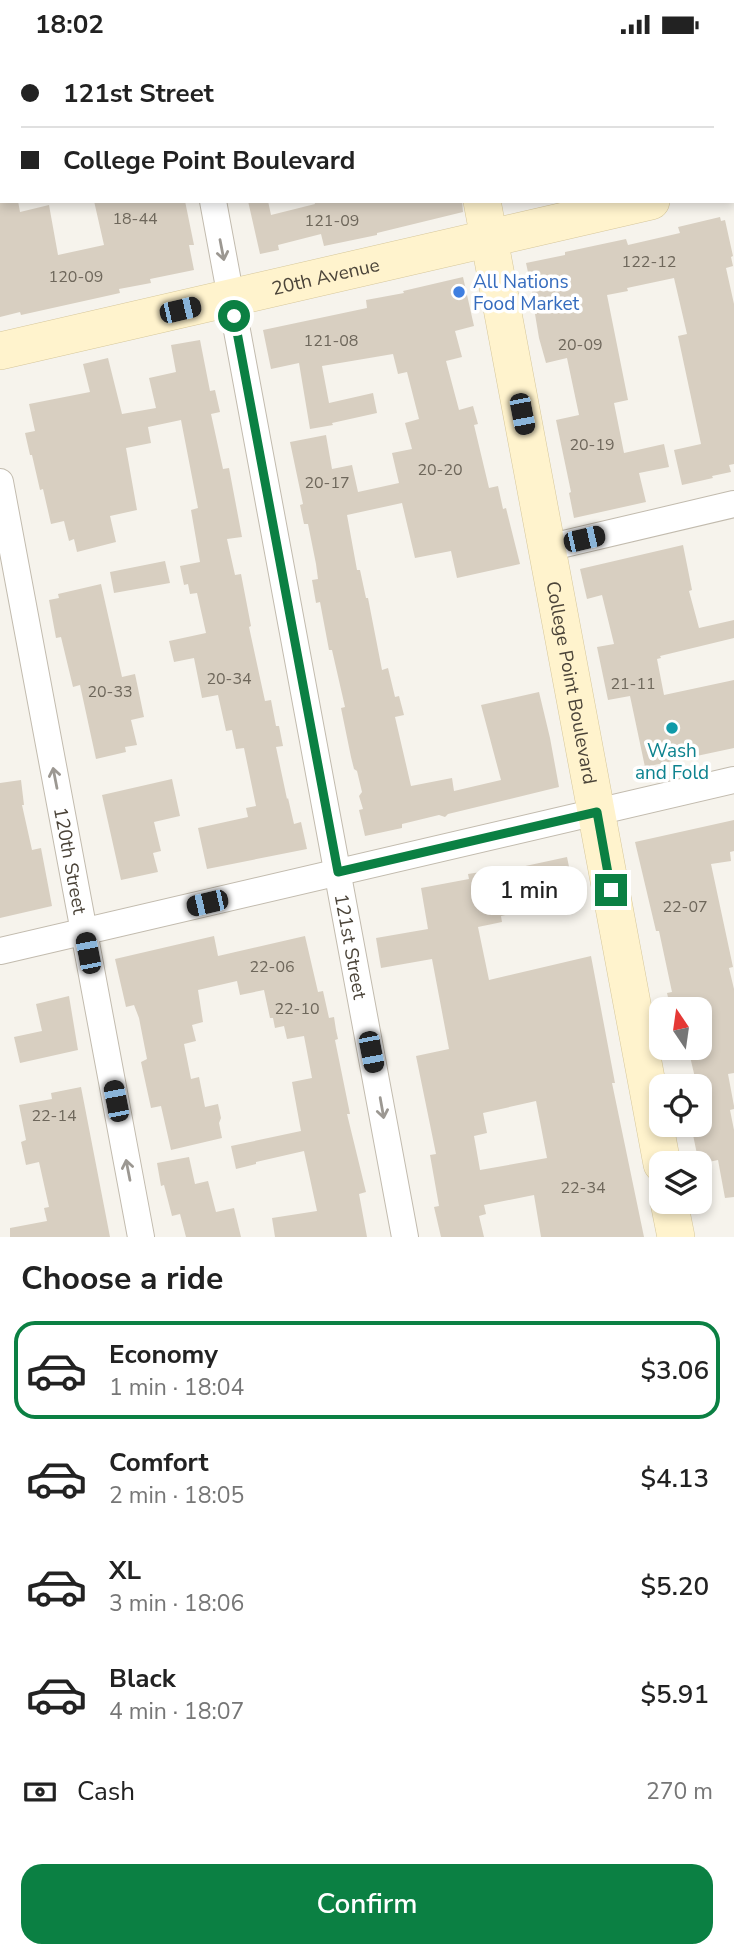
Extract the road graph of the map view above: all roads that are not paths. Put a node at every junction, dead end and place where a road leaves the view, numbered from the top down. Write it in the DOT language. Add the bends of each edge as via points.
graph roads {
  1 [pos="213,203"];
  2 [pos="482,203"];
  3 [pos="643,203"];
  4 [pos="489,239"];
  5 [pos="231,298"];
  6 [pos="0,351"];
  7 [pos="0,482"];
  8 [pos="734,504"];
  9 [pos="547,548"];
  10 [pos="734,780"];
  11 [pos="597,812"];
  12 [pos="338,872"];
  13 [pos="84,931"];
  14 [pos="0,951"];
  15 [pos="660,1151"];
  16 [pos="671,1214"];
  17 [pos="141,1237"];
  18 [pos="405,1237"];
  19 [pos="676,1237"];
  1 -- 5 [label="street, 121st Street, one-way"];
  2 -- 4 [label="street, College Point Boulevard"];
  3 -- 4 [label="street, 20th Avenue"];
  4 -- 5 [label="street, 20th Avenue"];
  4 -- 9 [label="street, College Point Boulevard"];
  5 -- 6 [label="street, 20th Avenue"];
  5 -- 12 [label="street, 121st Street"];
  13 -- 7 [label="street, 120th Street, one-way"];
  8 -- 9 [label="street"];
  9 -- 11 [label="street, College Point Boulevard"];
  10 -- 11 [label="street"];
  11 -- 12 [label="street"];
  11 -- 15 [label="street, College Point Boulevard"];
  12 -- 13 [label="street"];
  12 -- 18 [label="street, 121st Street, one-way"];
  13 -- 14 [label="street"];
  17 -- 13 [label="street, 120th Street, one-way"];
  16 -- 19 [label="street"];
}
